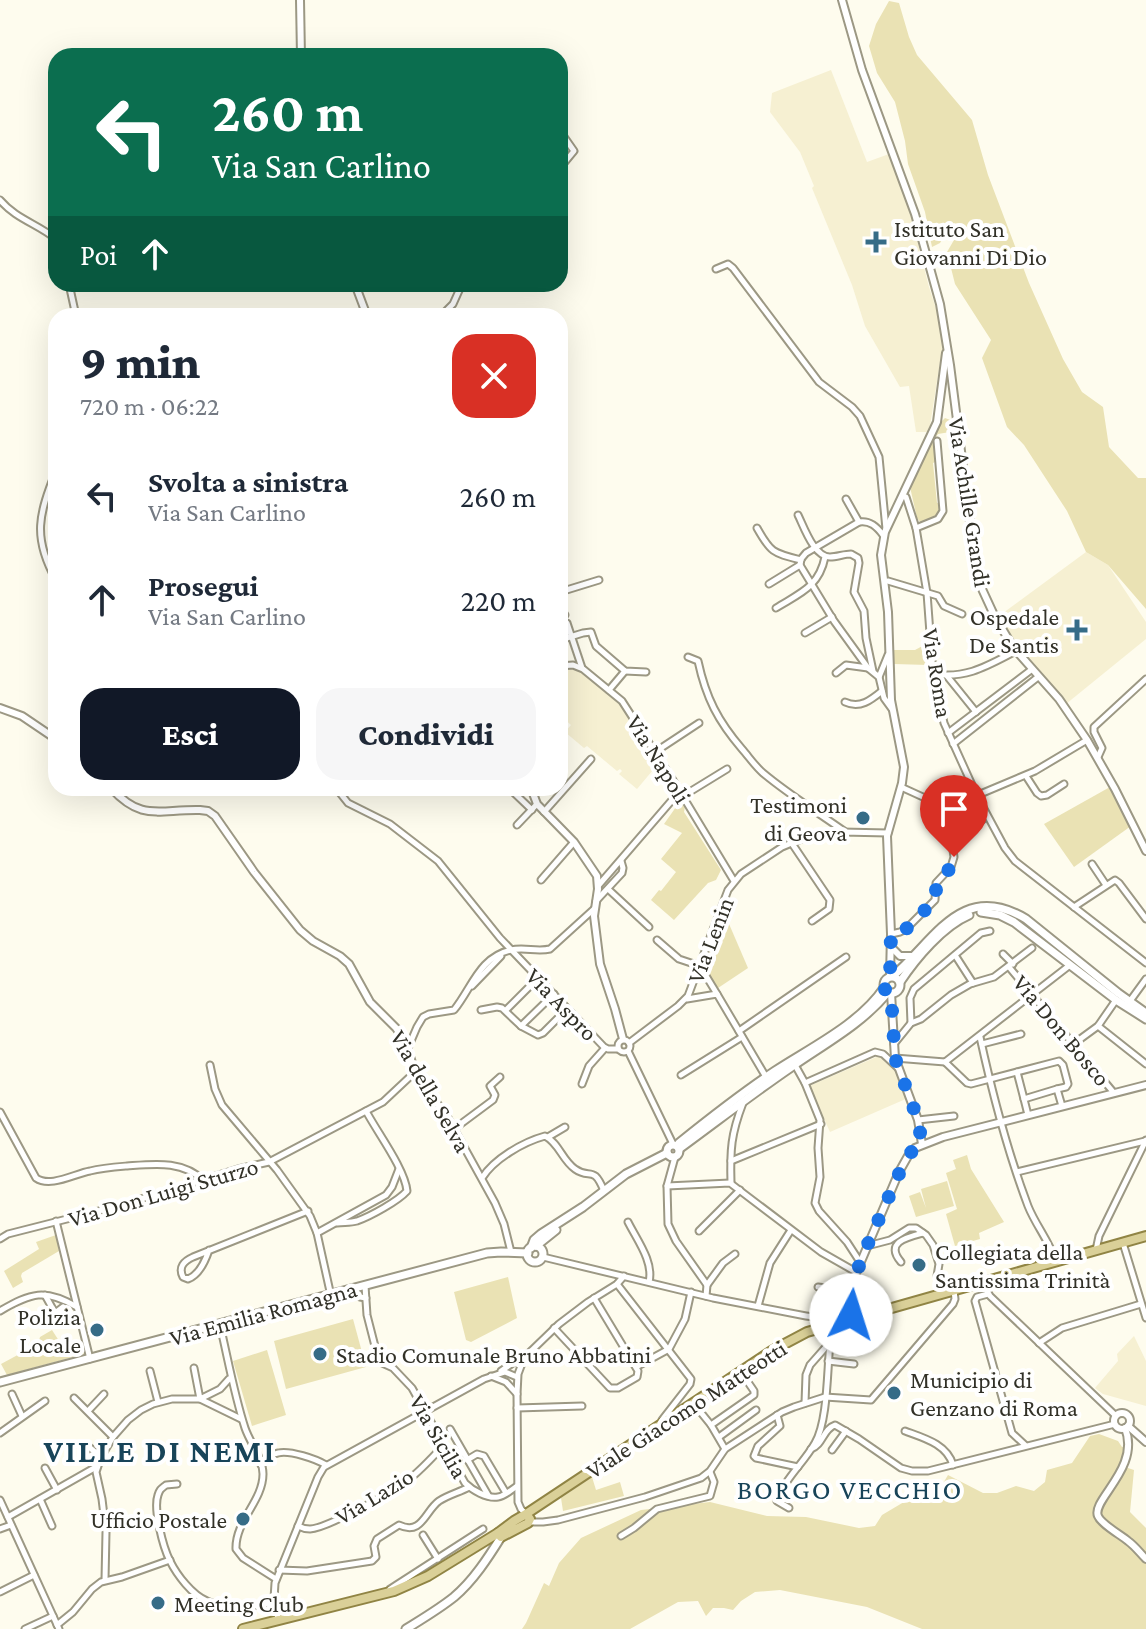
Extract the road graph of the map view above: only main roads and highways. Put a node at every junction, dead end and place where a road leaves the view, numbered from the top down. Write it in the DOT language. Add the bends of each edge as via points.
graph roads {
  1 [pos="894,978"];
  2 [pos="888,991"];
  3 [pos="1146,1013"];
  4 [pos="1146,1019"];
  5 [pos="676,1146"];
  6 [pos="670,1155"];
  7 [pos="1146,1236"];
  8 [pos="531,1249"];
  9 [pos="0,1382"];
  10 [pos="500,1535"];
  11 [pos="243,1629"];
  12 [pos="406,1629"];
  1 -- 2 [label="main road" via="884,981"];
  1 -- 2 [label="main road" via="898,990"];
  1 -- 3 [label="main road" via="958,914 1004,909 1030,922"];
  1 -- 4 [label="main road" via="949,927 981,912 1014,922 1068,967"];
  2 -- 5 [label="main road"];
  2 -- 5 [label="main road" via="857,1022"];
  5 -- 6 [label="main road" via="679,1153"];
  6 -- 8 [label="main road" via="629,1177"];
  6 -- 8 [label="main road" via="632,1170 541,1234"];
  7 -- 10 [label="main road, Viale Giacomo Matteotti" via="807,1332 658,1426 528,1518 511,1522"];
  8 -- 8 [label="main road" via="542,1250 540,1261 529,1258"];
  8 -- 9 [label="main road, Via Emilia Romagna" via="484,1254"];
  10 -- 11 [label="main road, Viale Giacomo Matteotti" via="382,1595"];
  10 -- 12 [label="main road" via="461,1591"];
}
